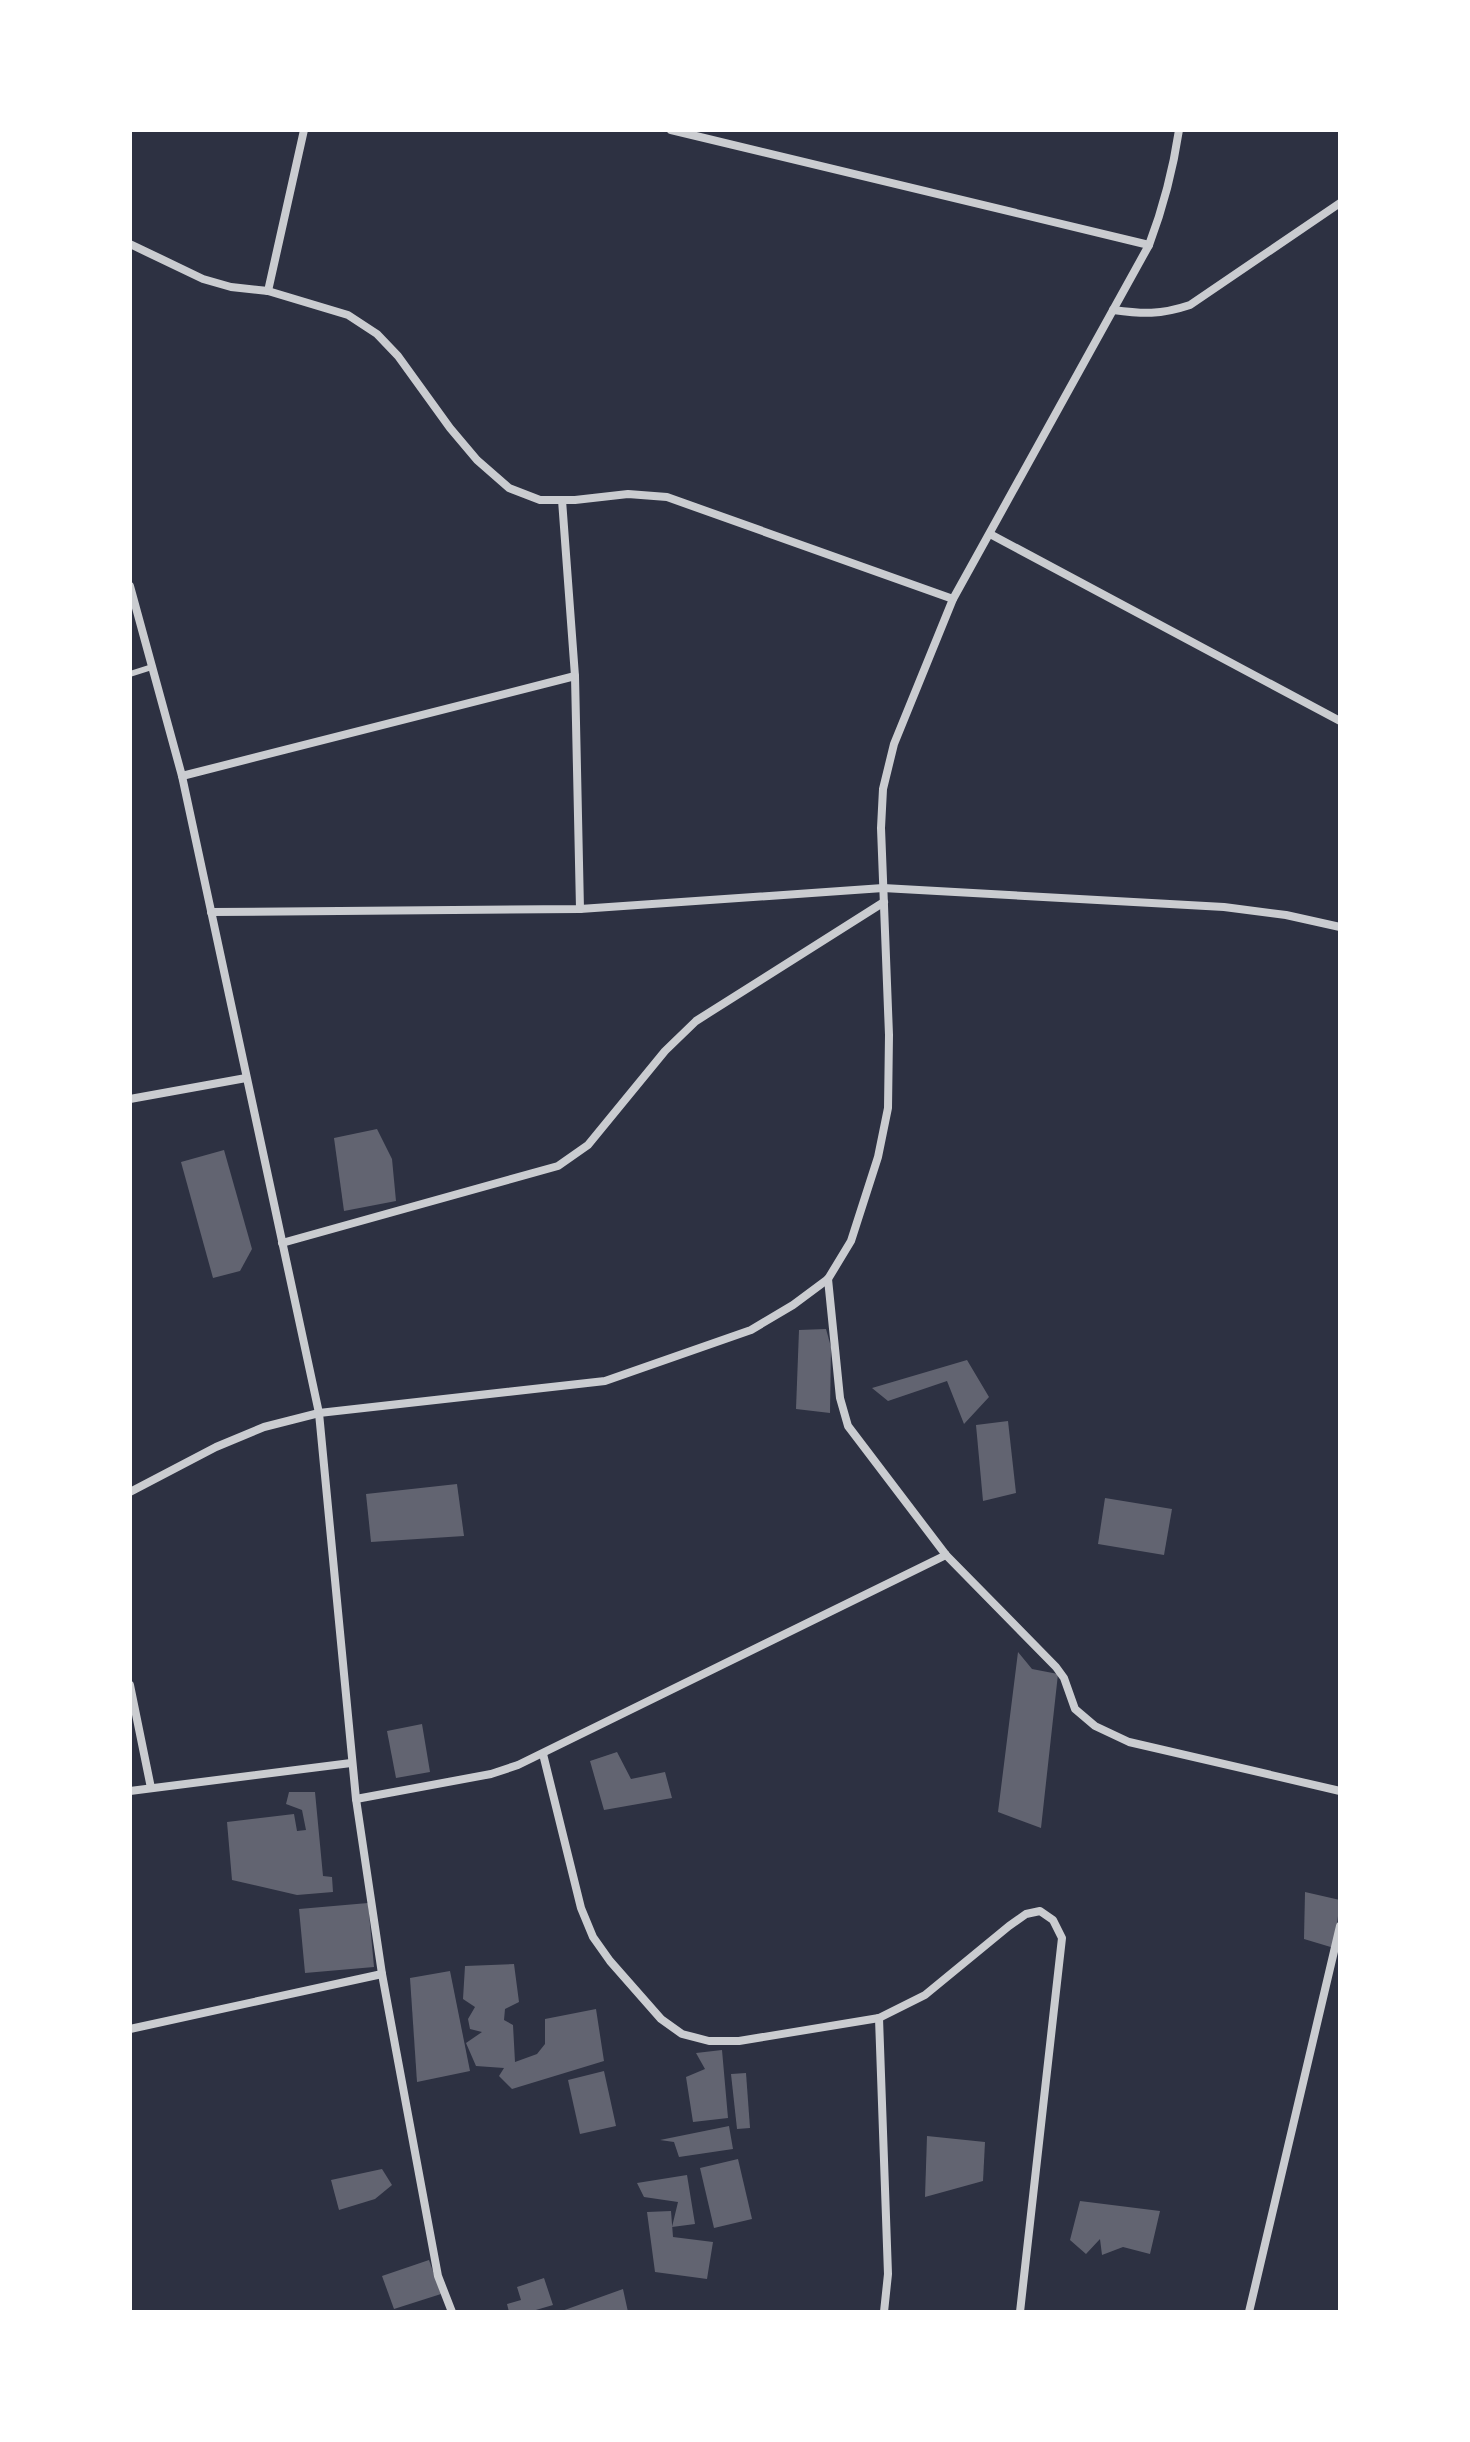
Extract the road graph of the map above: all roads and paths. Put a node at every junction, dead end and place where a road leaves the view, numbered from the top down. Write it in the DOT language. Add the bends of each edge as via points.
graph roads {
  1 [pos="304,130"];
  2 [pos="671,130"];
  3 [pos="1179,130"];
  4 [pos="1340,203"];
  5 [pos="130,244"];
  6 [pos="1149,245"];
  7 [pos="268,291"];
  8 [pos="1113,310"];
  9 [pos="562,500"];
  10 [pos="990,534"];
  11 [pos="130,586"];
  12 [pos="953,599"];
  13 [pos="152,667"];
  14 [pos="130,674"];
  15 [pos="575,676"];
  16 [pos="1340,721"];
  17 [pos="182,776"];
  18 [pos="883,888"];
  19 [pos="884,902"];
  20 [pos="580,909"];
  21 [pos="211,912"];
  22 [pos="1340,927"];
  23 [pos="246,1078"];
  24 [pos="130,1099"];
  25 [pos="282,1243"];
  26 [pos="828,1279"];
  27 [pos="319,1413"];
  28 [pos="130,1492"];
  29 [pos="946,1555"];
  30 [pos="130,1685"];
  31 [pos="543,1754"];
  32 [pos="351,1763"];
  33 [pos="151,1788"];
  34 [pos="130,1791"];
  35 [pos="1340,1791"];
  36 [pos="356,1799"];
  37 [pos="1340,1926"];
  38 [pos="1329,1973"];
  39 [pos="382,1974"];
  40 [pos="1340,1976"];
  41 [pos="879,2018"];
  42 [pos="130,2029"];
  43 [pos="452,2312"];
  44 [pos="884,2312"];
  45 [pos="1020,2312"];
  46 [pos="1249,2312"];
  1 -- 7 [label="street"];
  2 -- 6 [label="street"];
  3 -- 6 [label="street"];
  4 -- 8 [label="street" via="1190,305 1147,315"];
  5 -- 7 [label="street" via="203,279"];
  6 -- 8 [label="street"];
  7 -- 9 [label="street" via="348,315 377,334 477,460 509,488 540,500"];
  8 -- 10 [label="street"];
  9 -- 12 [label="street" via="628,494 667,497"];
  9 -- 15 [label="street"];
  10 -- 12 [label="street"];
  10 -- 16 [label="street"];
  11 -- 13 [label="street"];
  12 -- 18 [label="street" via="894,744 883,789"];
  13 -- 14 [label="lane"];
  13 -- 17 [label="street"];
  15 -- 17 [label="street"];
  15 -- 20 [label="street"];
  17 -- 21 [label="street"];
  18 -- 19 [label="street"];
  18 -- 20 [label="street"];
  18 -- 22 [label="street" via="1224,907"];
  19 -- 25 [label="street" via="696,1021 588,1145 558,1166"];
  19 -- 26 [label="street" via="888,1108 851,1241"];
  20 -- 21 [label="street"];
  21 -- 23 [label="street"];
  23 -- 24 [label="street"];
  23 -- 25 [label="street"];
  25 -- 27 [label="street"];
  26 -- 27 [label="street" via="751,1330 605,1381"];
  26 -- 29 [label="street" via="840,1398 848,1426"];
  27 -- 28 [label="street" via="216,1447"];
  27 -- 32 [label="street"];
  29 -- 31 [label="street"];
  29 -- 35 [label="street" via="1056,1667 1075,1709 1095,1726 1129,1742"];
  30 -- 33 [label="street"];
  31 -- 36 [label="street" via="491,1774"];
  31 -- 41 [label="street" via="593,1937 661,2019 682,2034 739,2041"];
  32 -- 33 [label="street"];
  32 -- 36 [label="street"];
  33 -- 34 [label="street"];
  36 -- 39 [label="street"];
  37 -- 38 [label="street"];
  38 -- 40 [label="street"];
  38 -- 46 [label="street"];
  39 -- 42 [label="street"];
  39 -- 43 [label="street" via="438,2276"];
  41 -- 44 [label="street" via="888,2274"];
  41 -- 45 [label="street" via="925,1995 1026,1914 1040,1911 1053,1920 1062,1938"];
}
